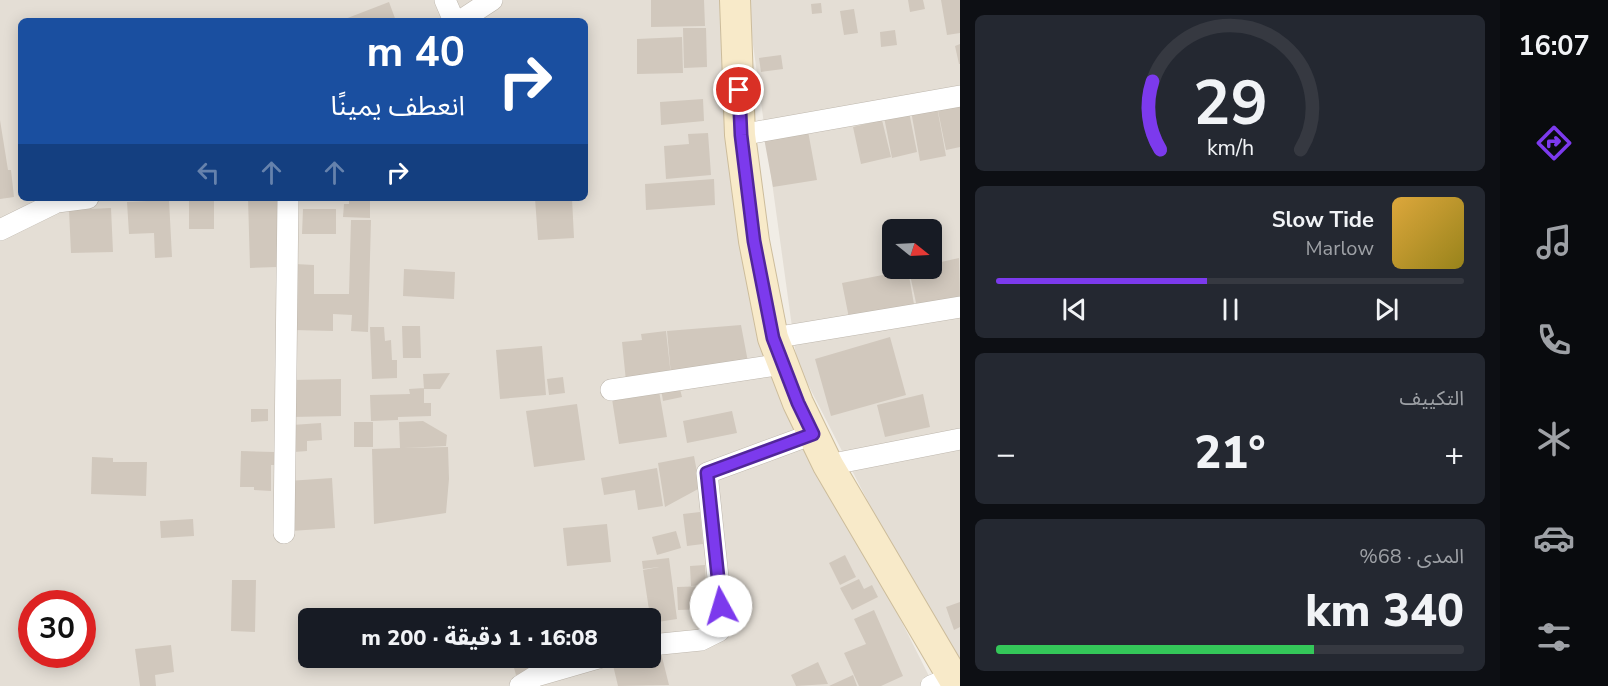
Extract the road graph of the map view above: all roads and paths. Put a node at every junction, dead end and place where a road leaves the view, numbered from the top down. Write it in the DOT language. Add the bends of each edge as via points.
graph roads {
  1 [pos="445,0"];
  2 [pos="492,0"];
  3 [pos="735,0"];
  4 [pos="453,18"];
  5 [pos="465,18"];
  6 [pos="960,96"];
  7 [pos="741,135"];
  8 [pos="65,201"];
  9 [pos="288,201"];
  10 [pos="0,230"];
  11 [pos="960,307"];
  12 [pos="778,351"];
  13 [pos="610,390"];
  14 [pos="813,434"];
  15 [pos="960,439"];
  16 [pos="828,465"];
  17 [pos="284,532"];
  18 [pos="661,644"];
  19 [pos="564,668"];
  20 [pos="947,683"];
  21 [pos="520,686"];
  1 -- 4 [label="street"];
  2 -- 5 [label="street"];
  3 -- 7 [label="main road"];
  6 -- 7 [label="street"];
  7 -- 12 [label="main road" via="754,241"];
  8 -- 10 [label="street"];
  9 -- 17 [label="street"];
  11 -- 12 [label="street"];
  12 -- 13 [label="street"];
  12 -- 14 [label="main road"];
  14 -- 16 [label="main road"];
  14 -- 18 [label="street" via="707,473 721,606 719,631 701,640"];
  15 -- 16 [label="street"];
  16 -- 20 [label="main road"];
  19 -- 21 [label="street" via="536,676"];
}
